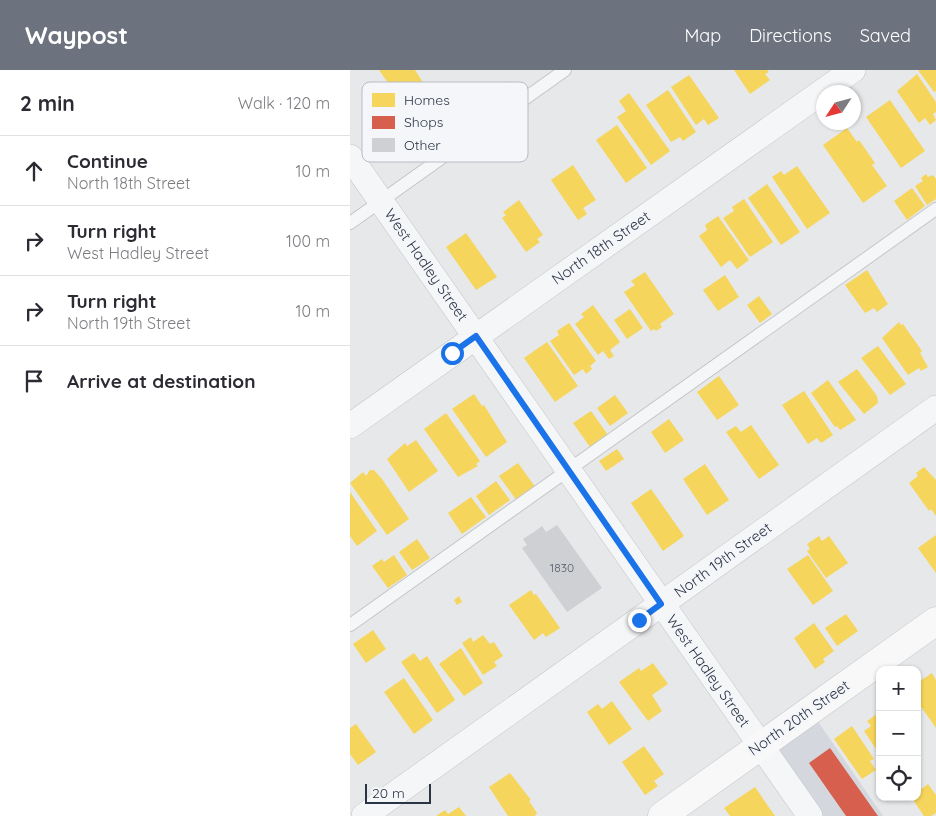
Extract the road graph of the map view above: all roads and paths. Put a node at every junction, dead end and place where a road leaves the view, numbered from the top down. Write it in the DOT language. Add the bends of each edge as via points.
graph roads {
  1 [pos="566,70"];
  2 [pos="852,70"];
  3 [pos="528,97"];
  4 [pos="350,157"];
  5 [pos="435,162"];
  6 [pos="381,200"];
  7 [pos="936,209"];
  8 [pos="350,223"];
  9 [pos="476,336"];
  10 [pos="936,408"];
  11 [pos="350,426"];
  12 [pos="569,470"];
  13 [pos="661,604"];
  14 [pos="936,621"];
  15 [pos="350,625"];
  16 [pos="760,745"];
  17 [pos="364,816"];
  18 [pos="662,816"];
  19 [pos="810,816"];
  1 -- 3 [label="lane"];
  2 -- 9 [label="street, North 18th Street"];
  4 -- 6 [label="street, West Hadley Street"];
  5 -- 6 [label="lane"];
  6 -- 8 [label="lane"];
  6 -- 9 [label="street, West Hadley Street"];
  7 -- 12 [label="lane"];
  9 -- 11 [label="street, North 18th Street"];
  9 -- 12 [label="street, West Hadley Street"];
  10 -- 13 [label="street, North 19th Street"];
  12 -- 13 [label="street, West Hadley Street"];
  12 -- 15 [label="lane"];
  13 -- 16 [label="street, West Hadley Street"];
  13 -- 17 [label="street, North 19th Street"];
  14 -- 16 [label="main road, North 20th Street"];
  16 -- 18 [label="main road, North 20th Street"];
  16 -- 19 [label="street, West Hadley Street"];
}
